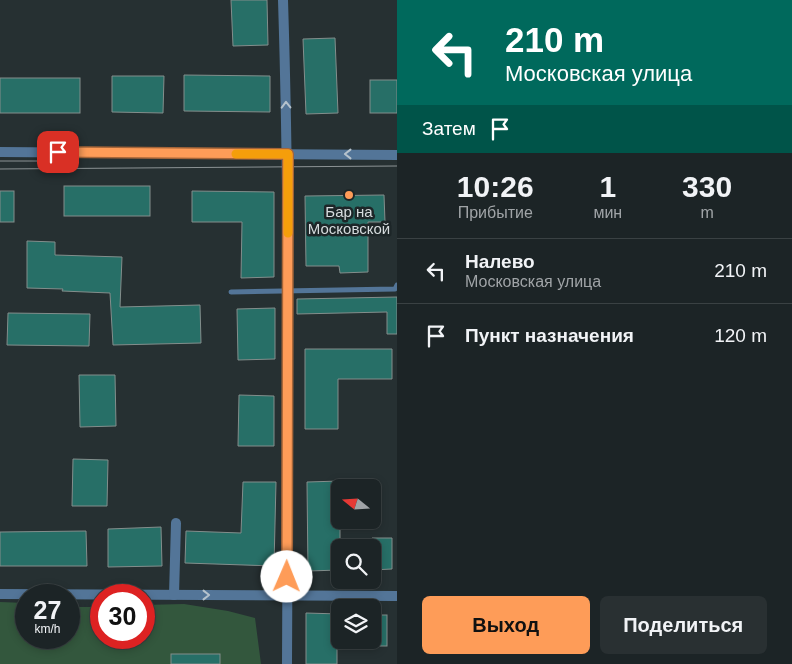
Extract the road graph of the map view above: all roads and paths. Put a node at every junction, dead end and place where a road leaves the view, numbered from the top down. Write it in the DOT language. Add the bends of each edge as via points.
graph roads {
  1 [pos="283,0"];
  2 [pos="0,152"];
  3 [pos="288,154"];
  4 [pos="397,155"];
  5 [pos="397,284"];
  6 [pos="231,292"];
  7 [pos="288,292"];
  8 [pos="176,523"];
  9 [pos="0,594"];
  10 [pos="174,595"];
  11 [pos="287,595"];
  12 [pos="397,596"];
  13 [pos="287,664"];
  3 -- 1 [label="street, one-way"];
  2 -- 3 [label="street"];
  4 -- 3 [label="street, one-way"];
  3 -- 7 [label="street"];
  5 -- 7 [label="lane" via="395,289"];
  6 -- 7 [label="lane"];
  7 -- 11 [label="street"];
  8 -- 10 [label="street"];
  9 -- 10 [label="street"];
  10 -- 11 [label="street, one-way"];
  11 -- 12 [label="street"];
  11 -- 13 [label="street"];
}
